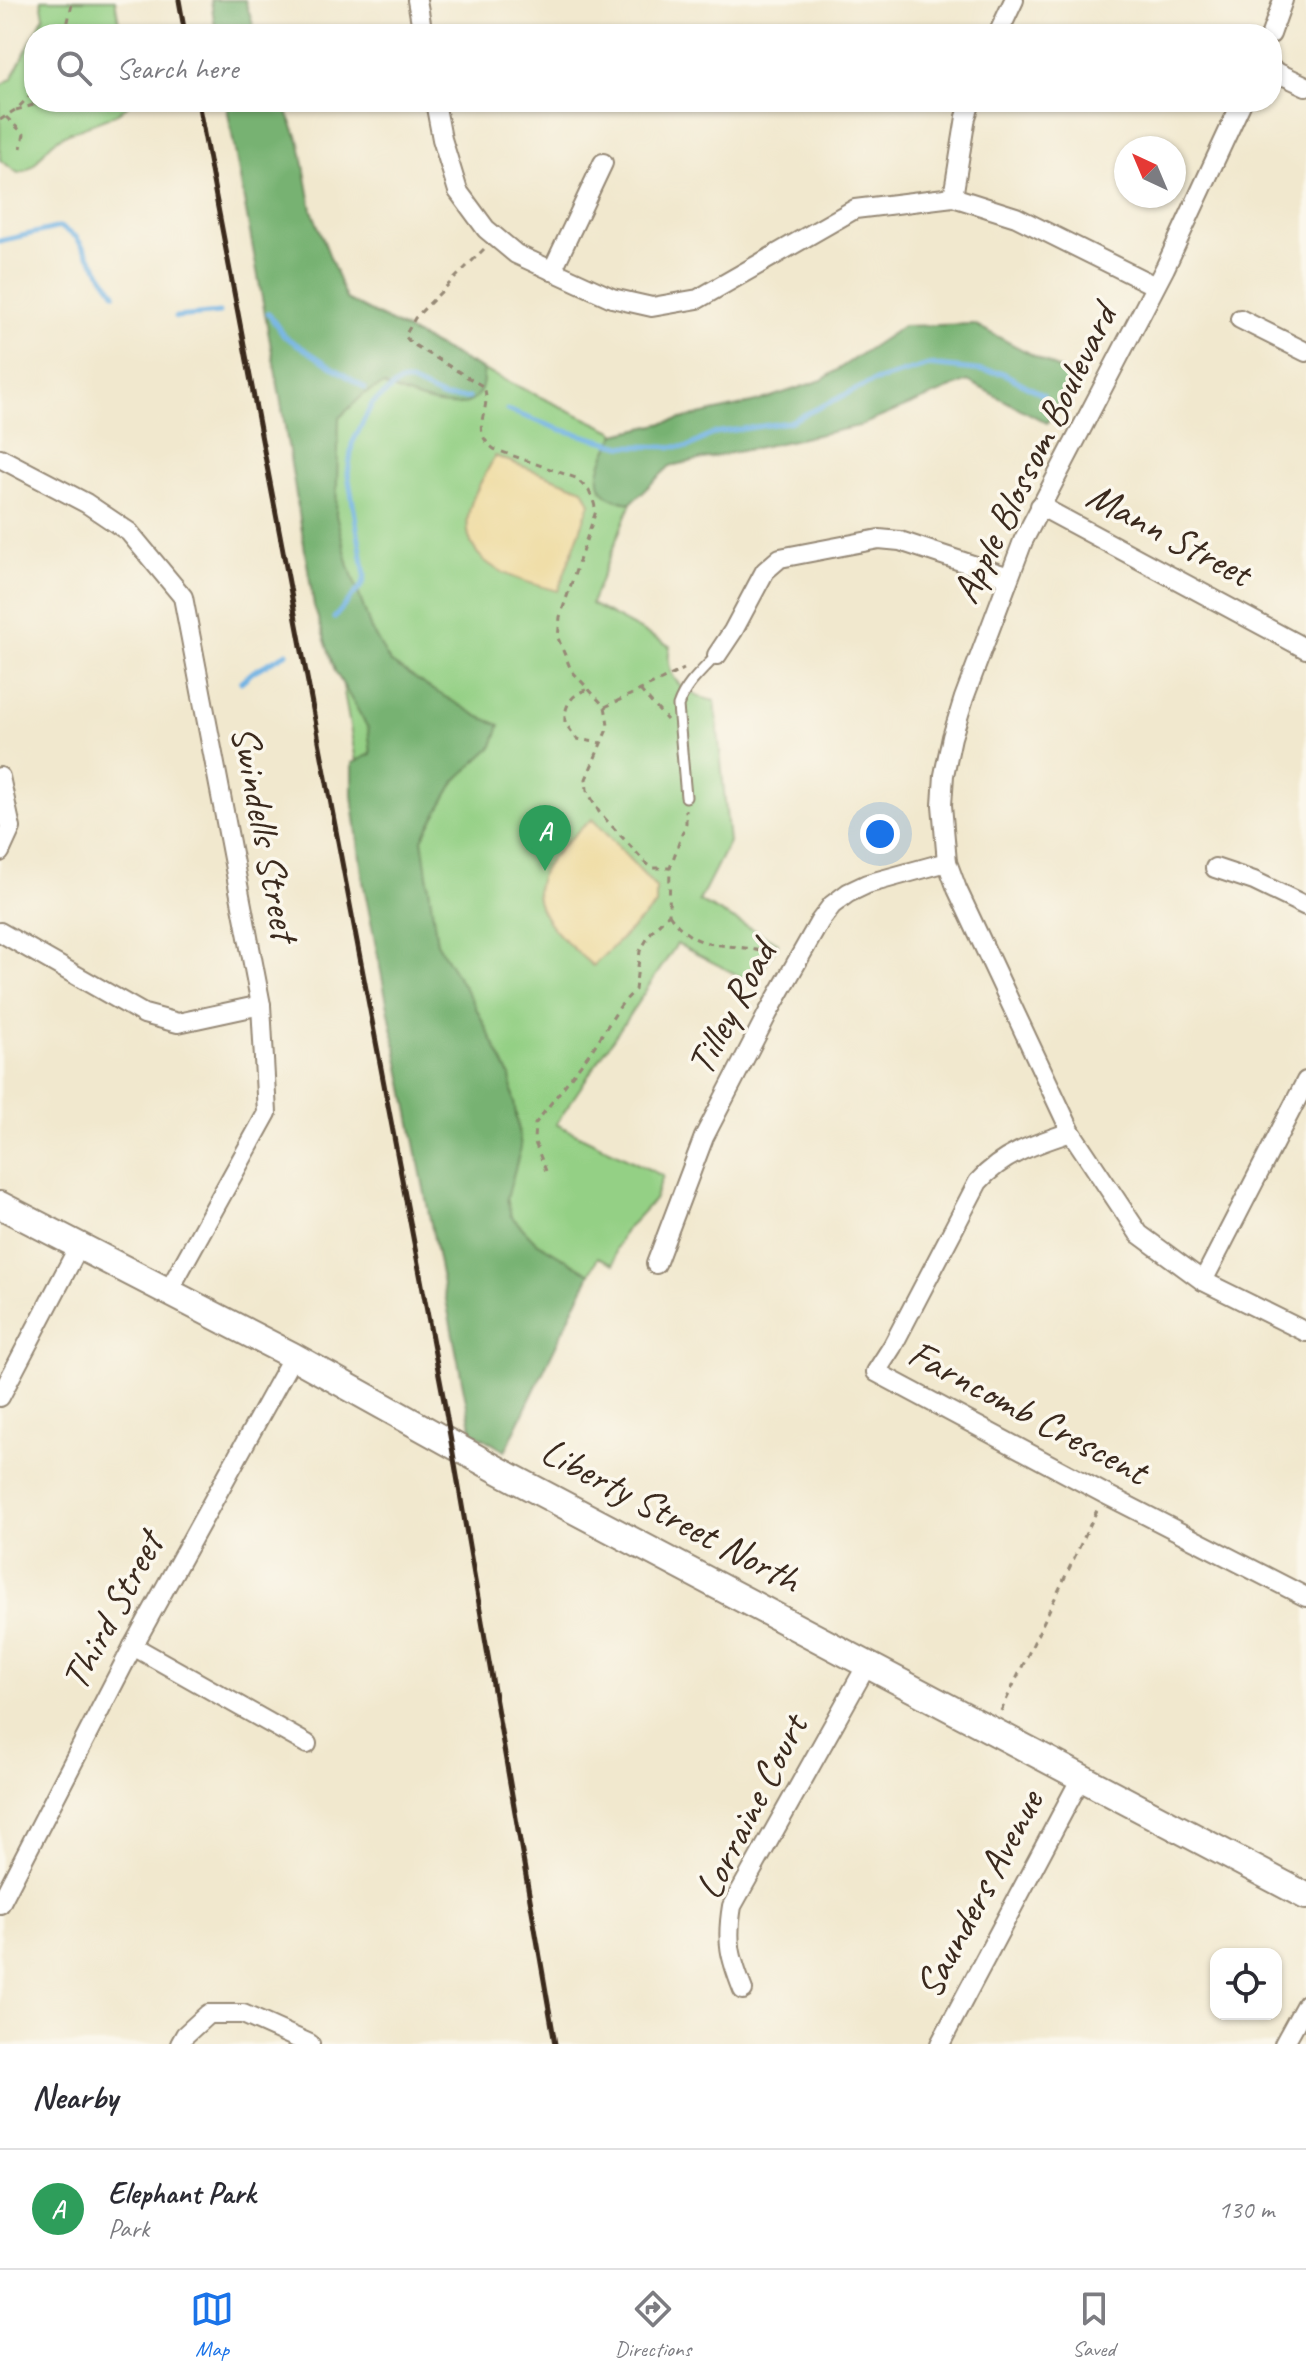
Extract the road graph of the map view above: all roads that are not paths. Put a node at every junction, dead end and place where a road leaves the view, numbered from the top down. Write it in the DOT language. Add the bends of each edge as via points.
graph roads {
  1 [pos="417,0"];
  2 [pos="1014,0"];
  3 [pos="1283,0"];
  4 [pos="421,24"];
  5 [pos="1003,24"];
  6 [pos="1275,24"];
  7 [pos="1282,75"];
  8 [pos="1306,86"];
  9 [pos="437,112"];
  10 [pos="968,112"];
  11 [pos="1237,112"];
  12 [pos="603,163"];
  13 [pos="953,197"];
  14 [pos="552,271"];
  15 [pos="1155,286"];
  16 [pos="1240,319"];
  17 [pos="1306,352"];
  18 [pos="0,458"];
  19 [pos="1040,506"];
  20 [pos="1009,577"];
  21 [pos="1306,649"];
  22 [pos="717,655"];
  23 [pos="0,777"];
  24 [pos="686,797"];
  25 [pos="0,852"];
  26 [pos="947,862"];
  27 [pos="1215,868"];
  28 [pos="1306,906"];
  29 [pos="0,932"];
  30 [pos="261,1005"];
  31 [pos="1306,1081"];
  32 [pos="1071,1132"];
  33 [pos="0,1205"];
  34 [pos="79,1246"];
  35 [pos="656,1264"];
  36 [pos="1203,1281"];
  37 [pos="168,1292"];
  38 [pos="1306,1332"];
  39 [pos="293,1356"];
  40 [pos="0,1397"];
  41 [pos="1306,1597"];
  42 [pos="133,1646"];
  43 [pos="868,1663"];
  44 [pos="307,1744"];
  45 [pos="1081,1778"];
  46 [pos="1306,1896"];
  47 [pos="0,1904"];
  48 [pos="743,1990"];
  49 [pos="1306,2004"];
  50 [pos="180,2044"];
  51 [pos="310,2044"];
  52 [pos="940,2044"];
  53 [pos="1284,2044"];
  1 -- 4 [label="street"];
  2 -- 5 [label="street"];
  3 -- 6 [label="street"];
  7 -- 8 [label="street"];
  9 -- 14 [label="street" via="458,191 486,229 516,254"];
  10 -- 13 [label="street"];
  11 -- 15 [label="street, Apple Blossom Boulevard"];
  12 -- 14 [label="street"];
  13 -- 14 [label="street" via="855,209 698,299 652,307 612,298"];
  13 -- 15 [label="street" via="1016,217"];
  15 -- 19 [label="street, Apple Blossom Boulevard"];
  16 -- 17 [label="street"];
  18 -- 30 [label="street, Swindells Street" via="129,532 183,597"];
  19 -- 20 [label="street, Apple Blossom Boulevard"];
  19 -- 21 [label="street, Mann Street"];
  20 -- 22 [label="street" via="879,539 780,558 765,571"];
  20 -- 26 [label="street, Apple Blossom Boulevard" via="952,737 942,805"];
  22 -- 24 [label="lane" via="681,696 678,719"];
  23 -- 25 [label="street" via="11,828"];
  26 -- 32 [label="street, Apple Blossom Boulevard"];
  26 -- 35 [label="street, Tilley Road" via="867,884 832,905 820,921 704,1137"];
  27 -- 28 [label="street"];
  29 -- 30 [label="street" via="144,1014 178,1023"];
  30 -- 37 [label="street, Swindells Street" via="267,1113"];
  31 -- 36 [label="street"];
  32 -- 36 [label="street, Apple Blossom Boulevard" via="1139,1234"];
  32 -- 41 [label="street, Farncomb Crescent" via="1008,1156 978,1182 876,1372"];
  33 -- 34 [label="main road, Liberty Street North"];
  34 -- 37 [label="main road, Liberty Street North"];
  34 -- 40 [label="street"];
  36 -- 38 [label="street, Apple Blossom Boulevard"];
  37 -- 39 [label="main road, Liberty Street North"];
  39 -- 42 [label="street, Third Street"];
  39 -- 43 [label="main road, Liberty Street North"];
  42 -- 44 [label="street"];
  42 -- 47 [label="street, Third Street"];
  43 -- 45 [label="main road, Liberty Street North"];
  43 -- 48 [label="street, Lorraine Court" via="732,1906 730,1958"];
  45 -- 46 [label="main road, Liberty Street North"];
  45 -- 52 [label="street, Saunders Avenue"];
  49 -- 53 [label="street"];
  50 -- 51 [label="street" via="208,2014 243,2014"];
}
